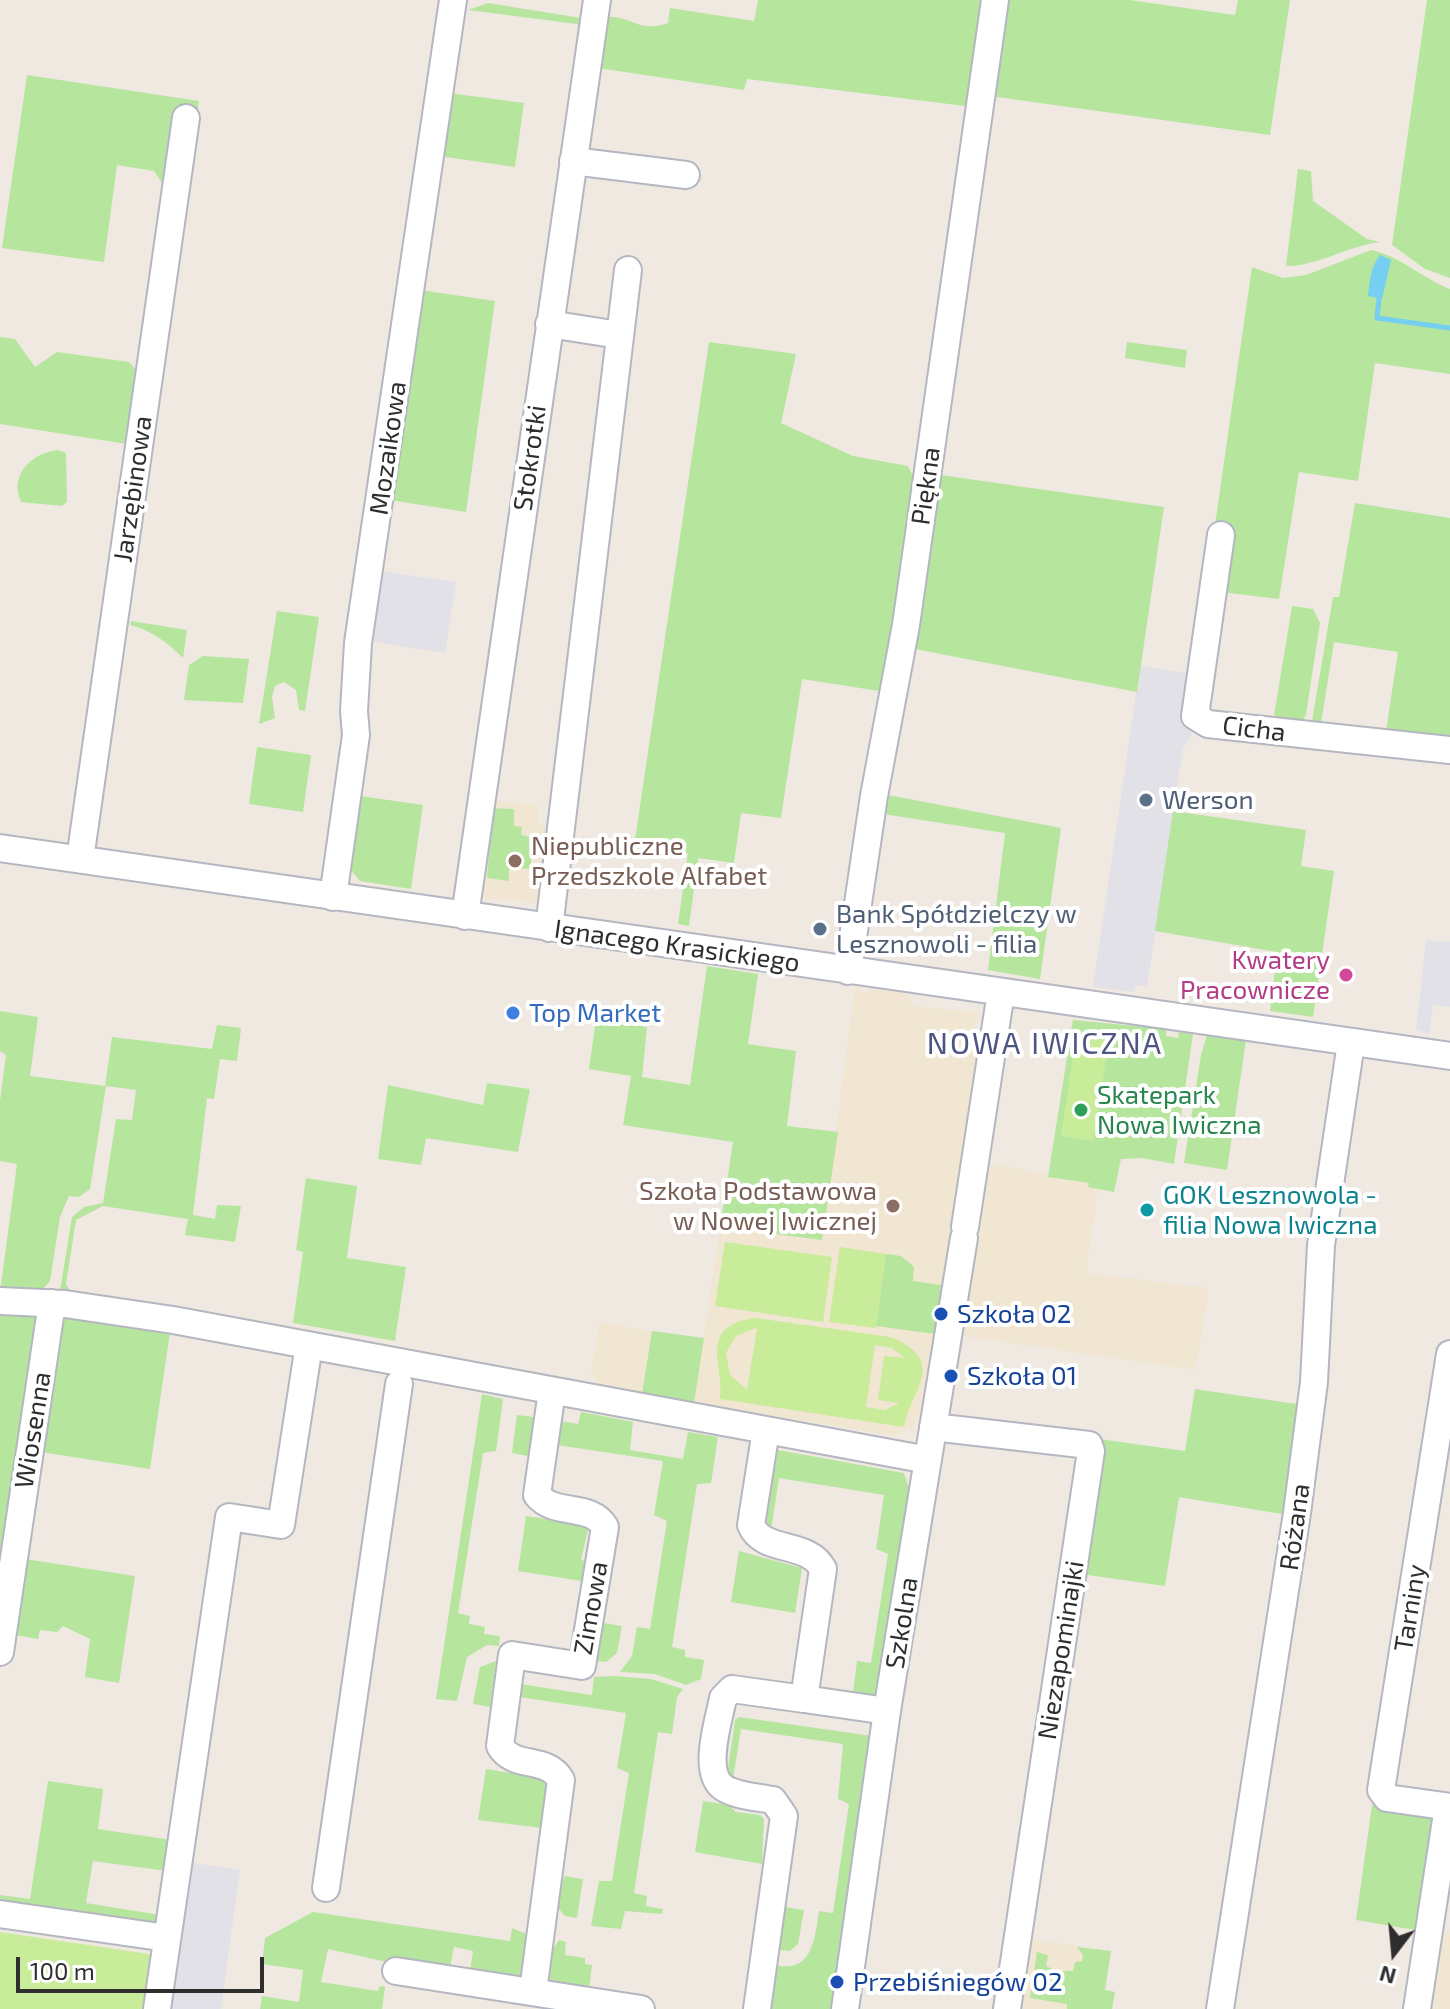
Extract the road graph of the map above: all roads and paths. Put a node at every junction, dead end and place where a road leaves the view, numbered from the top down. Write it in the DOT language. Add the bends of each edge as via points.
graph roads {
  1 [pos="453,0"];
  2 [pos="597,0"];
  3 [pos="995,0"];
  4 [pos="186,118"];
  5 [pos="573,161"];
  6 [pos="686,175"];
  7 [pos="628,270"];
  8 [pos="549,324"];
  9 [pos="619,335"];
  10 [pos="1221,535"];
  11 [pos="1450,750"];
  12 [pos="0,848"];
  13 [pos="80,859"];
  14 [pos="333,897"];
  15 [pos="465,916"];
  16 [pos="549,928"];
  17 [pos="848,971"];
  18 [pos="1001,992"];
  19 [pos="1351,1043"];
  20 [pos="1450,1056"];
  21 [pos="0,1301"];
  22 [pos="52,1303"];
  23 [pos="309,1345"];
  24 [pos="1450,1354"];
  25 [pos="399,1384"];
  26 [pos="552,1391"];
  27 [pos="933,1427"];
  28 [pos="766,1430"];
  29 [pos="928,1460"];
  30 [pos="0,1652"];
  31 [pos="804,1699"];
  32 [pos="887,1711"];
  33 [pos="1449,1807"];
  34 [pos="326,1888"];
  35 [pos="0,1914"];
  36 [pos="167,1938"];
  37 [pos="396,1971"];
  38 [pos="533,1991"];
  39 [pos="157,2009"];
  40 [pos="641,2009"];
  41 [pos="757,2009"];
  42 [pos="845,2009"];
  43 [pos="1007,2009"];
  44 [pos="1220,2009"];
  45 [pos="1417,2009"];
  1 -- 14 [label="street, Mozaikowa" via="358,643 356,735"];
  2 -- 5 [label="street, Stokrotki"];
  3 -- 17 [label="street, Piękna" via="906,625"];
  4 -- 13 [label="street, Jarzębinowa"];
  5 -- 6 [label="street"];
  5 -- 8 [label="street, Stokrotki"];
  7 -- 9 [label="street"];
  8 -- 9 [label="street"];
  8 -- 15 [label="street, Stokrotki"];
  9 -- 16 [label="street"];
  10 -- 11 [label="street, Cicha" via="1195,716 1208,724"];
  12 -- 13 [label="street, Ignacego Krasickiego"];
  13 -- 14 [label="street, Ignacego Krasickiego"];
  14 -- 15 [label="street, Ignacego Krasickiego"];
  15 -- 16 [label="street, Ignacego Krasickiego"];
  16 -- 17 [label="street, Ignacego Krasickiego"];
  17 -- 18 [label="street, Ignacego Krasickiego"];
  18 -- 19 [label="street, Ignacego Krasickiego"];
  18 -- 27 [label="street, Szkolna"];
  19 -- 20 [label="street, Ignacego Krasickiego"];
  19 -- 44 [label="street, Różana" via="1320,1251 1314,1382 1297,1513"];
  21 -- 22 [label="street"];
  22 -- 23 [label="street"];
  22 -- 30 [label="street, Wiosenna"];
  23 -- 26 [label="street"];
  23 -- 36 [label="street" via="281,1525 229,1517"];
  24 -- 33 [label="street, Tarniny" via="1381,1790 1384,1797"];
  25 -- 34 [label="street"];
  26 -- 28 [label="street"];
  26 -- 38 [label="street, Zimowa" via="537,1495 548,1505 590,1514 605,1527 582,1666 512,1655 500,1746 512,1759 548,1766 561,1780"];
  27 -- 29 [label="street, Szkolna"];
  27 -- 43 [label="street, Niezapominajki" via="1089,1445 1091,1451"];
  28 -- 29 [label="street"];
  28 -- 31 [label="street" via="751,1525 765,1540 814,1555 823,1569"];
  29 -- 32 [label="street, Szkolna"];
  31 -- 32 [label="street"];
  31 -- 41 [label="street" via="732,1689 723,1698 712,1770 718,1783 733,1792 773,1800 784,1816"];
  32 -- 42 [label="street, Szkolna"];
  33 -- 45 [label="street, Tarniny"];
  35 -- 36 [label="street"];
  36 -- 39 [label="street"];
  37 -- 38 [label="street"];
  38 -- 40 [label="street"];
}
